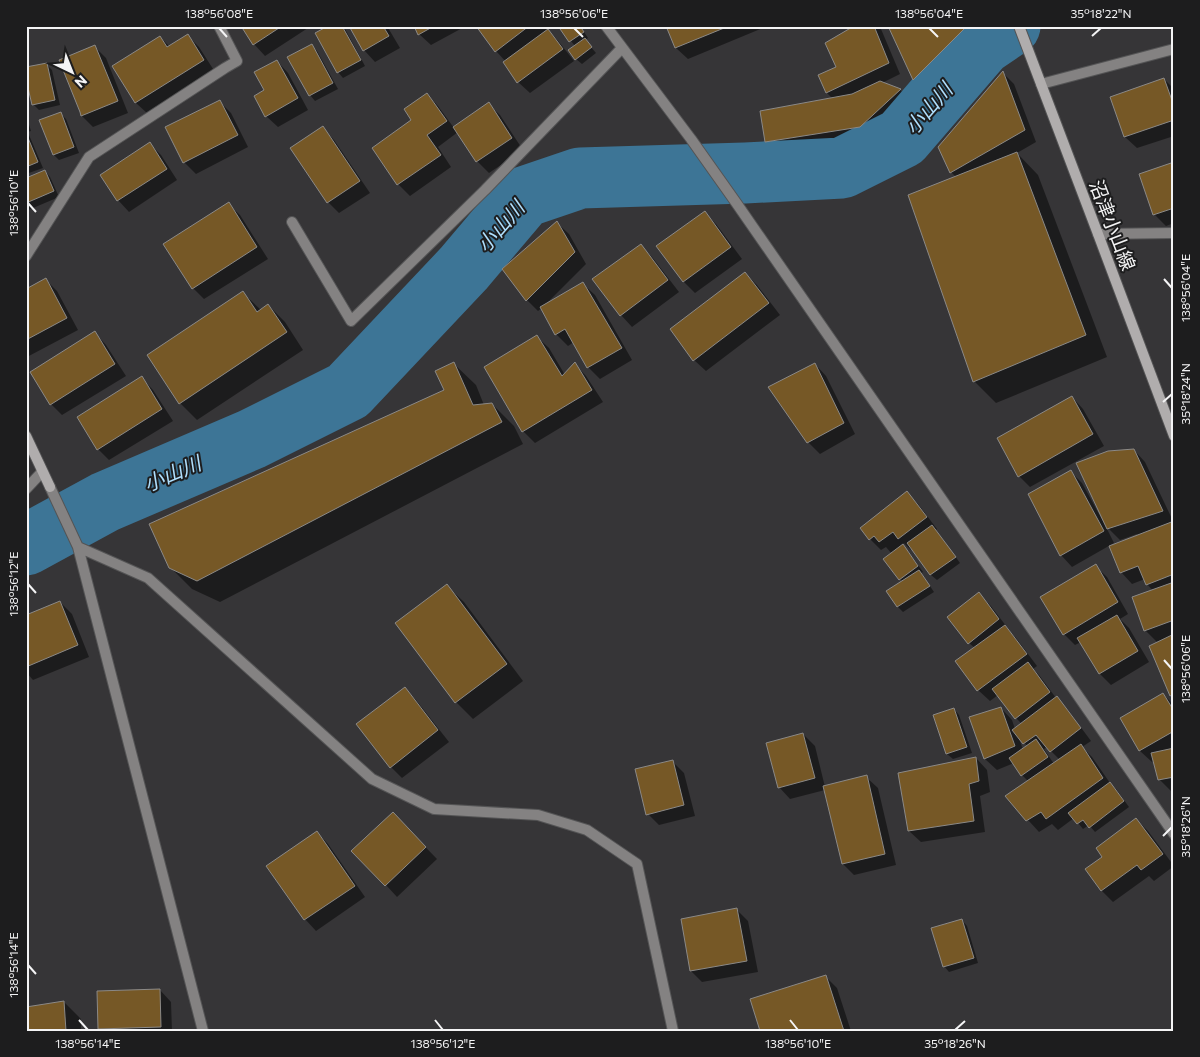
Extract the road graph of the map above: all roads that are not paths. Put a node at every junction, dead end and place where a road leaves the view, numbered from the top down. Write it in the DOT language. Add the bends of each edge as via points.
graph roads {
  1 [pos="219,26"];
  2 [pos="606,26"];
  3 [pos="1019,26"];
  4 [pos="622,48"];
  5 [pos="1174,49"];
  6 [pos="1041,84"];
  7 [pos="292,222"];
  8 [pos="1174,233"];
  9 [pos="1098,234"];
  10 [pos="26,256"];
  11 [pos="26,436"];
  12 [pos="1174,436"];
  13 [pos="42,472"];
  14 [pos="50,487"];
  15 [pos="26,489"];
  16 [pos="78,547"];
  17 [pos="1174,834"];
  18 [pos="204,1031"];
  19 [pos="673,1031"];
  1 -- 10 [label="street" via="237,61 89,157"];
  2 -- 4 [label="street"];
  3 -- 6 [label="main road, 沼津小山線"];
  4 -- 7 [label="street" via="485,190 351,321"];
  4 -- 17 [label="street" via="737,204"];
  5 -- 6 [label="street"];
  6 -- 9 [label="main road, 沼津小山線"];
  8 -- 9 [label="street"];
  9 -- 12 [label="main road, 沼津小山線"];
  11 -- 13 [label="main road"];
  13 -- 14 [label="main road"];
  13 -- 15 [label="street"];
  14 -- 16 [label="street"];
  16 -- 18 [label="street"];
  16 -- 19 [label="street" via="148,578 372,779 434,809 538,815 587,830 637,864"];
}
